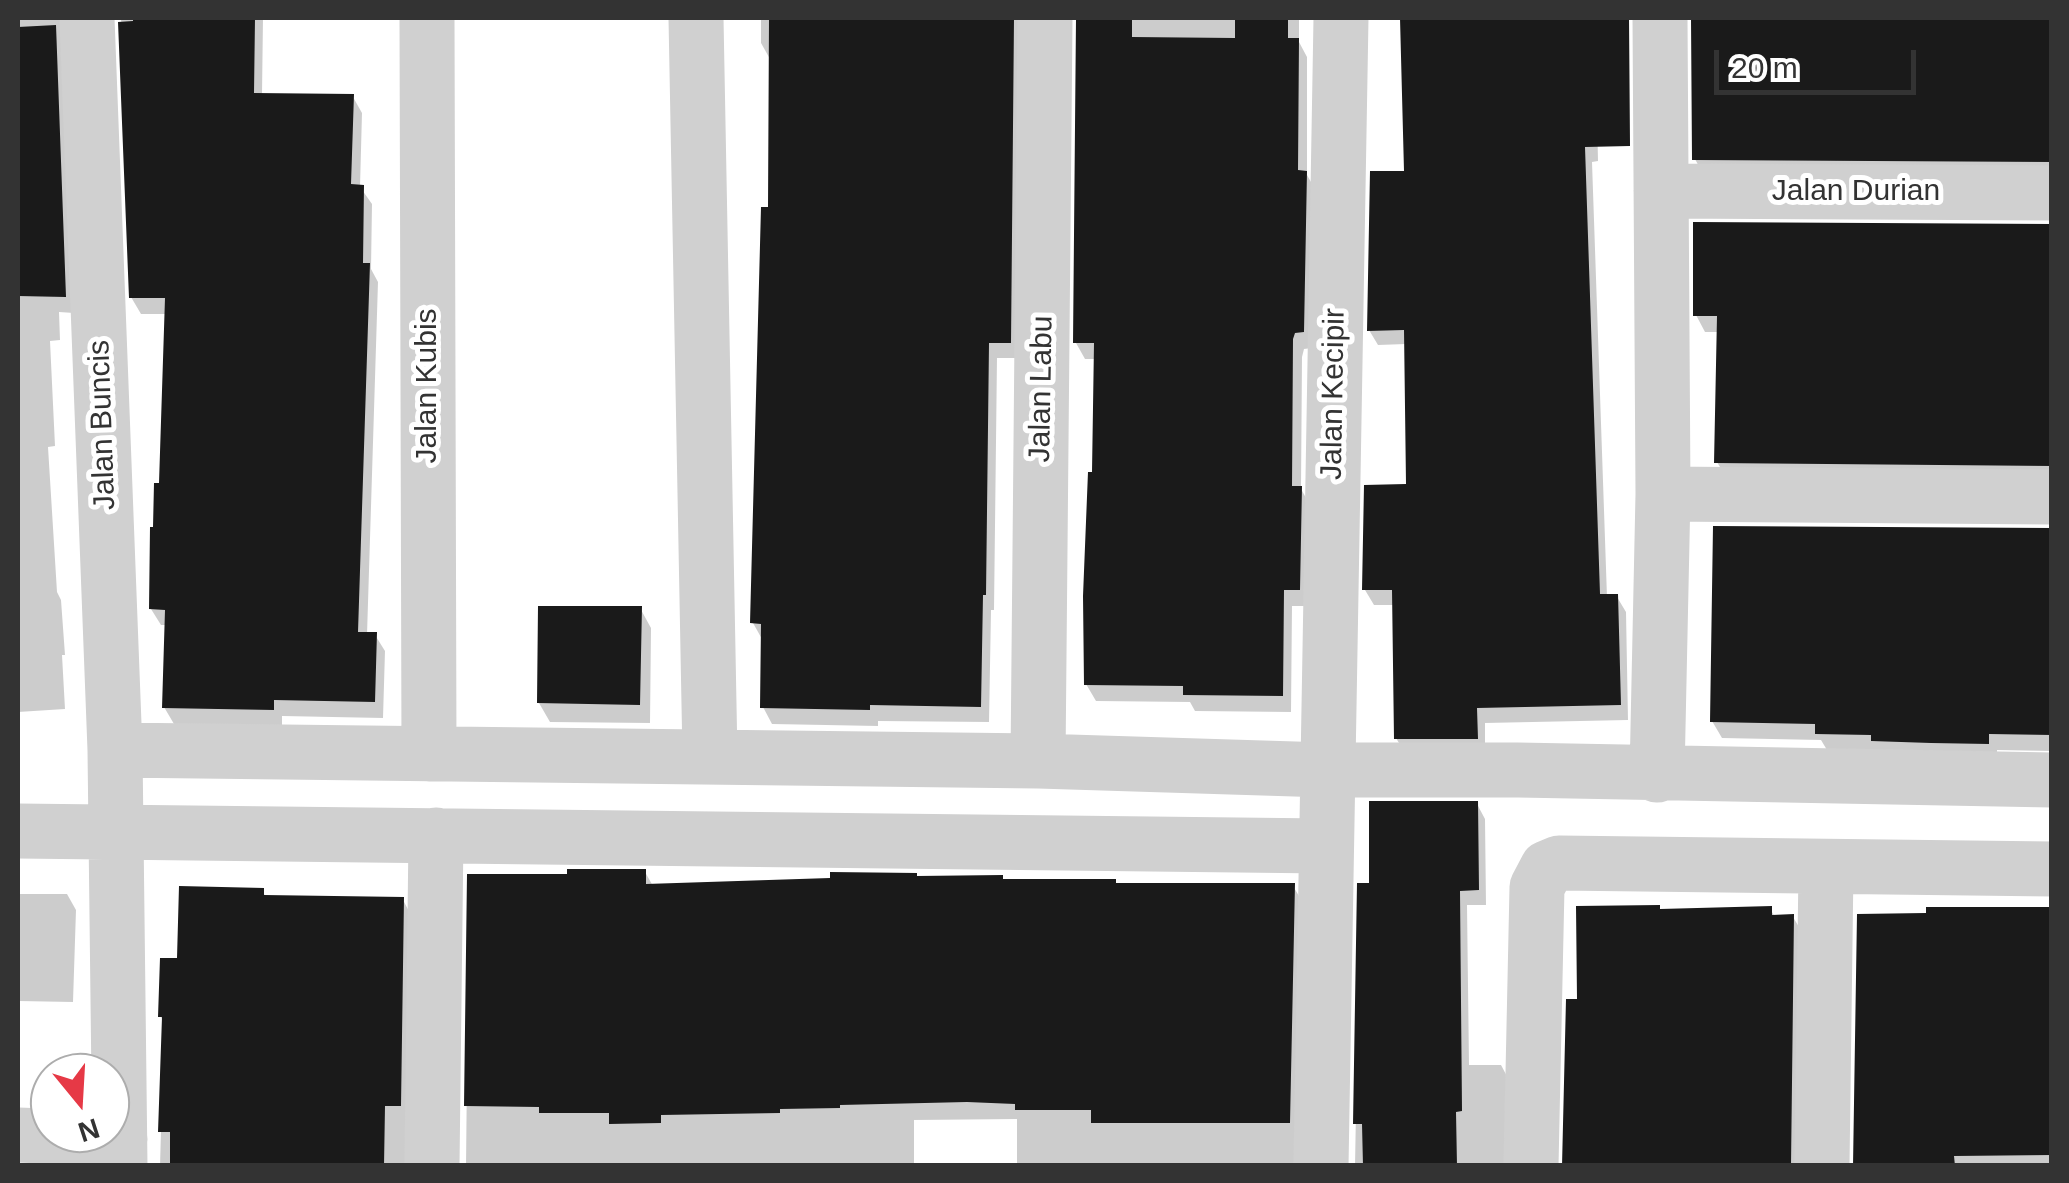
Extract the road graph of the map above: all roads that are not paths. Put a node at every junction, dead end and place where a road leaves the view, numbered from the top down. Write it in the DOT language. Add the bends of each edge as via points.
graph roads {
  1 [pos="87,18"];
  2 [pos="427,18"];
  3 [pos="696,18"];
  4 [pos="1045,18"];
  5 [pos="1341,18"];
  6 [pos="1660,18"];
  7 [pos="1660,191"];
  8 [pos="2052,193"];
  9 [pos="1663,494"];
  10 [pos="2052,497"];
  11 [pos="115,750"];
  12 [pos="429,754"];
  13 [pos="710,757"];
  14 [pos="1038,761"];
  15 [pos="1327,770"];
  16 [pos="1658,775"];
  17 [pos="2052,780"];
  18 [pos="18,831"];
  19 [pos="116,832"];
  20 [pos="436,834"];
  21 [pos="1326,846"];
  22 [pos="1826,868"];
  23 [pos="2052,869"];
  24 [pos="119,1053"];
  25 [pos="432,1166"];
  26 [pos="1321,1166"];
  27 [pos="1531,1166"];
  28 [pos="1822,1166"];
  1 -- 11 [label="street, Jalan Buncis"];
  2 -- 12 [label="street, Jalan Kubis"];
  3 -- 13 [label="street"];
  4 -- 14 [label="street, Jalan Labu"];
  5 -- 15 [label="street, Jalan Kecipir"];
  6 -- 7 [label="street"];
  7 -- 8 [label="street, Jalan Durian"];
  7 -- 9 [label="street"];
  9 -- 10 [label="street"];
  9 -- 16 [label="street"];
  11 -- 12 [label="street"];
  11 -- 19 [label="street, Jalan Buncis"];
  12 -- 13 [label="street"];
  13 -- 14 [label="street"];
  14 -- 15 [label="street"];
  15 -- 16 [label="street"];
  15 -- 21 [label="street, Jalan Kecipir"];
  16 -- 17 [label="street"];
  18 -- 19 [label="street"];
  19 -- 20 [label="street"];
  19 -- 24 [label="street, Jalan Buncis"];
  20 -- 21 [label="street"];
  20 -- 25 [label="street"];
  21 -- 26 [label="street, Jalan Kecipir"];
  22 -- 23 [label="street"];
  22 -- 27 [label="street" via="1548,868 1537,886"];
  22 -- 28 [label="street"];
}
